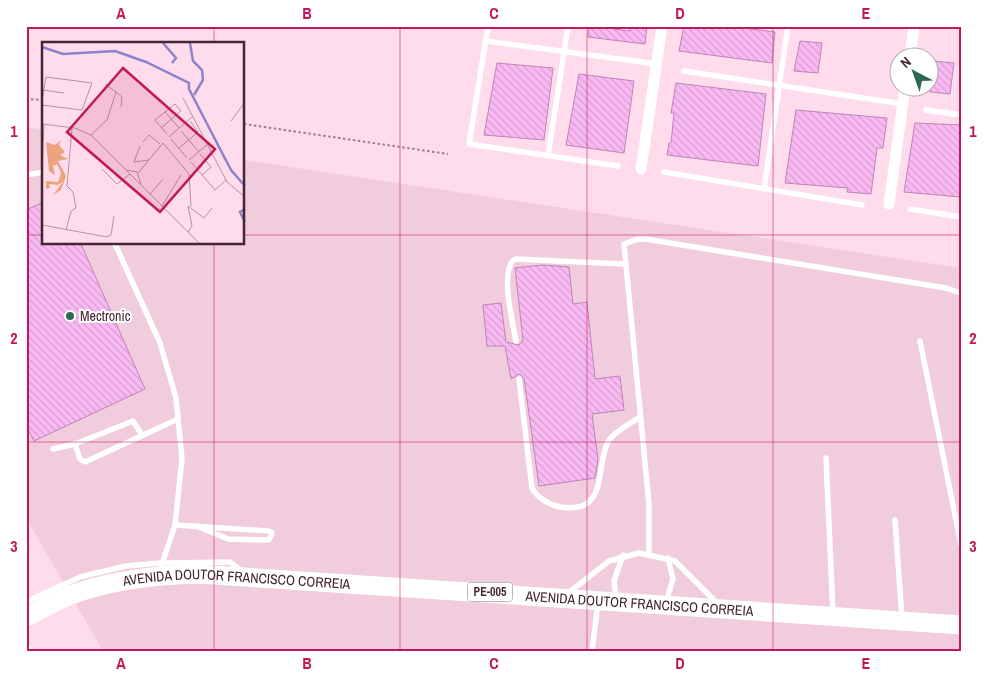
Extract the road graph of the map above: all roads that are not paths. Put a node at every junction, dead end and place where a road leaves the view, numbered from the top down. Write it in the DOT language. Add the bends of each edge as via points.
graph roads {
  1 [pos="488,26"];
  2 [pos="568,26"];
  3 [pos="662,26"];
  4 [pos="788,26"];
  5 [pos="914,26"];
  6 [pos="486,41"];
  7 [pos="911,48"];
  8 [pos="564,52"];
  9 [pos="657,64"];
  10 [pos="684,71"];
  11 [pos="779,85"];
  12 [pos="904,98"];
  13 [pos="903,104"];
  14 [pos="926,110"];
  15 [pos="961,115"];
  16 [pos="548,156"];
  17 [pos="618,166"];
  18 [pos="641,169"];
  19 [pos="42,172"];
  20 [pos="664,172"];
  21 [pos="26,175"];
  22 [pos="764,189"];
  23 [pos="889,204"];
  24 [pos="862,205"];
  25 [pos="910,209"];
  26 [pos="961,217"];
  27 [pos="115,245"];
  28 [pos="624,264"];
  29 [pos="961,293"];
  30 [pos="516,341"];
  31 [pos="920,341"];
  32 [pos="520,379"];
  33 [pos="640,417"];
  34 [pos="178,419"];
  35 [pos="142,435"];
  36 [pos="76,444"];
  37 [pos="53,449"];
  38 [pos="826,458"];
  39 [pos="895,520"];
  40 [pos="174,525"];
  41 [pos="196,526"];
  42 [pos="961,545"];
  43 [pos="649,554"];
  44 [pos="623,555"];
  45 [pos="668,558"];
  46 [pos="160,569"];
  47 [pos="563,597"];
  48 [pos="608,600"];
  49 [pos="26,602"];
  50 [pos="666,604"];
  51 [pos="721,608"];
  52 [pos="26,617"];
  53 [pos="833,617"];
  54 [pos="902,621"];
  55 [pos="961,625"];
  56 [pos="592,651"];
  1 -- 6 [label="lane"];
  2 -- 8 [label="lane"];
  3 -- 9 [label="street"];
  4 -- 11 [label="lane"];
  5 -- 7 [label="street"];
  6 -- 8 [label="lane"];
  6 -- 16 [label="lane" via="469,144"];
  8 -- 9 [label="lane"];
  8 -- 16 [label="lane"];
  9 -- 18 [label="street"];
  10 -- 11 [label="lane"];
  11 -- 13 [label="lane"];
  11 -- 22 [label="lane"];
  12 -- 13 [label="street"];
  13 -- 23 [label="street"];
  14 -- 15 [label="lane"];
  16 -- 17 [label="lane"];
  19 -- 21 [label="lane"];
  20 -- 22 [label="lane"];
  22 -- 24 [label="lane"];
  25 -- 26 [label="lane"];
  27 -- 34 [label="lane" via="160,343"];
  28 -- 29 [label="lane" via="624,244 645,239"];
  28 -- 30 [label="lane" via="514,259 506,275"];
  28 -- 33 [label="lane"];
  31 -- 42 [label="lane"];
  32 -- 33 [label="lane" via="532,488 548,503 558,507 575,508 588,501 598,488 610,438"];
  33 -- 43 [label="lane" via="649,504"];
  34 -- 35 [label="lane"];
  34 -- 40 [label="lane" via="182,459"];
  35 -- 36 [label="lane" via="133,421"];
  35 -- 36 [label="lane" via="85,462 80,459"];
  36 -- 37 [label="lane"];
  38 -- 53 [label="lane"];
  39 -- 54 [label="lane"];
  40 -- 41 [label="lane"];
  40 -- 46 [label="lane"];
  41 -- 41 [label="lane" via="269,531 272,533 266,540 228,539"];
  43 -- 44 [label="lane"];
  43 -- 45 [label="lane"];
  44 -- 47 [label="lane" via="609,561"];
  44 -- 48 [label="lane"];
  45 -- 50 [label="lane" via="673,579"];
  45 -- 51 [label="lane" via="675,560"];
  46 -- 47 [label="main road, AVENIDA DOUTOR FRANCISCO CORREIA / PE-005"];
  46 -- 49 [label="lane" via="102,570 50,589"];
  46 -- 52 [label="main road, AVENIDA DOUTOR FRANCISCO CORREIA / PE-005" via="83,591"];
  47 -- 48 [label="main road, AVENIDA DOUTOR FRANCISCO CORREIA / PE-005"];
  48 -- 50 [label="main road, AVENIDA DOUTOR FRANCISCO CORREIA / PE-005"];
  48 -- 56 [label="lane"];
  50 -- 51 [label="main road, AVENIDA DOUTOR FRANCISCO CORREIA / PE-005"];
  51 -- 53 [label="main road, AVENIDA DOUTOR FRANCISCO CORREIA / PE-005"];
  53 -- 54 [label="main road, AVENIDA DOUTOR FRANCISCO CORREIA / PE-005"];
  54 -- 55 [label="main road, AVENIDA DOUTOR FRANCISCO CORREIA / PE-005"];
}
